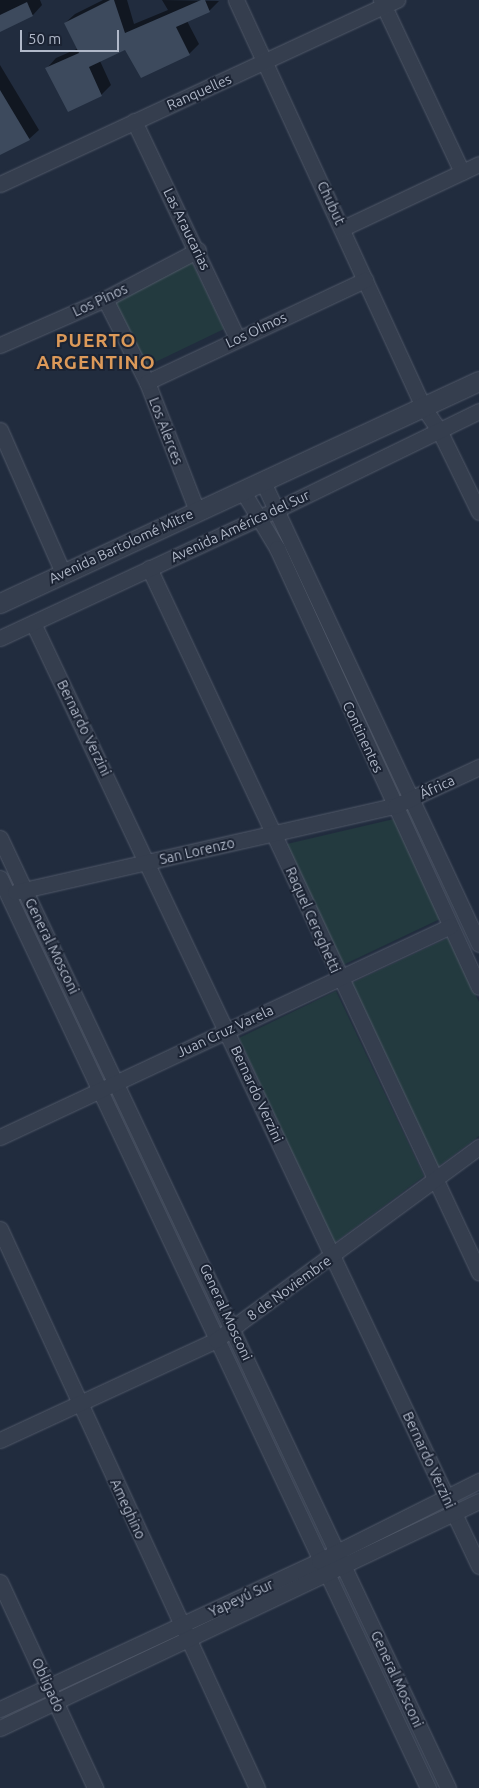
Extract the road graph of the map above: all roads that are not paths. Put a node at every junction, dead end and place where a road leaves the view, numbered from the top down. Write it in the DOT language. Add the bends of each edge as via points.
graph roads {
  1 [pos="236,0"];
  2 [pos="388,2"];
  3 [pos="265,63"];
  4 [pos="134,121"];
  5 [pos="479,164"];
  6 [pos="462,172"];
  7 [pos="0,184"];
  8 [pos="343,228"];
  9 [pos="198,250"];
  10 [pos="366,280"];
  11 [pos="104,299"];
  12 [pos="237,338"];
  13 [pos="0,345"];
  14 [pos="479,381"];
  15 [pos="147,382"];
  16 [pos="424,408"];
  17 [pos="479,411"];
  18 [pos="0,430"];
  19 [pos="439,430"];
  20 [pos="263,482"];
  21 [pos="242,490"];
  22 [pos="276,510"];
  23 [pos="197,511"];
  24 [pos="479,512"];
  25 [pos="257,518"];
  26 [pos="149,568"];
  27 [pos="63,573"];
  28 [pos="0,603"];
  29 [pos="33,623"];
  30 [pos="0,638"];
  31 [pos="479,767"];
  32 [pos="410,799"];
  33 [pos="394,806"];
  34 [pos="275,834"];
  35 [pos="0,838"];
  36 [pos="148,862"];
  37 [pos="0,878"];
  38 [pos="25,889"];
  39 [pos="4,896"];
  40 [pos="450,926"];
  41 [pos="479,944"];
  42 [pos="339,978"];
  43 [pos="479,987"];
  44 [pos="227,1030"];
  45 [pos="117,1082"];
  46 [pos="99,1091"];
  47 [pos="0,1137"];
  48 [pos="479,1147"];
  49 [pos="436,1179"];
  50 [pos="0,1229"];
  51 [pos="334,1256"];
  52 [pos="479,1272"];
  53 [pos="234,1328"];
  54 [pos="216,1340"];
  55 [pos="79,1402"];
  56 [pos="0,1440"];
  57 [pos="479,1481"];
  58 [pos="447,1497"];
  59 [pos="479,1501"];
  60 [pos="453,1513"];
  61 [pos="340,1557"];
  62 [pos="479,1566"];
  63 [pos="322,1567"];
  64 [pos="0,1582"];
  65 [pos="186,1632"];
  66 [pos="48,1688"];
  67 [pos="56,1702"];
  68 [pos="0,1709"];
  69 [pos="0,1728"];
  70 [pos="95,1788"];
  71 [pos="257,1788"];
  72 [pos="428,1788"];
  73 [pos="448,1788"];
  1 -- 3 [label="street, Chubut"];
  2 -- 3 [label="street, Ranquelles"];
  2 -- 6 [label="street"];
  3 -- 4 [label="street, Ranquelles"];
  3 -- 8 [label="street, Chubut"];
  4 -- 7 [label="street, Ranquelles"];
  4 -- 9 [label="street, Las Araucarias"];
  5 -- 6 [label="street"];
  6 -- 8 [label="street"];
  8 -- 10 [label="street, Chubut"];
  9 -- 11 [label="street, Los Pinos"];
  9 -- 12 [label="street, Las Araucarias"];
  10 -- 12 [label="street, Los Olmos"];
  10 -- 16 [label="street, Chubut"];
  11 -- 13 [label="street, Los Pinos"];
  11 -- 15 [label="street, Los Alerces"];
  12 -- 15 [label="street, Los Olmos"];
  14 -- 16 [label="street"];
  15 -- 23 [label="street, Los Alerces"];
  16 -- 19 [label="street, Chubut"];
  16 -- 20 [label="street"];
  17 -- 19 [label="street, Avenida América del Sur"];
  18 -- 27 [label="street"];
  19 -- 22 [label="street, Avenida América del Sur"];
  19 -- 24 [label="street, Chubut"];
  20 -- 21 [label="street"];
  20 -- 22 [label="street, Continentes"];
  21 -- 23 [label="street, Avenida Bartolomé Mitre"];
  21 -- 25 [label="street, Continentes"];
  22 -- 25 [label="street, Avenida América del Sur"];
  22 -- 32 [label="street, Continentes"];
  23 -- 27 [label="street, Avenida Bartolomé Mitre"];
  25 -- 26 [label="street, Avenida América del Sur"];
  25 -- 33 [label="street, Continentes" via="277,548"];
  26 -- 29 [label="street, Avenida América del Sur"];
  26 -- 34 [label="street, Raquel Cereghetti"];
  27 -- 28 [label="street, Avenida Bartolomé Mitre"];
  29 -- 30 [label="street, Avenida América del Sur"];
  29 -- 36 [label="street, Bernardo Verzini"];
  31 -- 32 [label="street, África"];
  32 -- 33 [label="street, África"];
  32 -- 41 [label="street, Continentes"];
  33 -- 34 [label="street, San Lorenzo"];
  33 -- 40 [label="street, Continentes"];
  34 -- 36 [label="street, San Lorenzo"];
  34 -- 42 [label="street, Raquel Cereghetti"];
  35 -- 38 [label="street, General Mosconi"];
  36 -- 38 [label="street, San Lorenzo"];
  36 -- 44 [label="street, Bernardo Verzini"];
  37 -- 39 [label="street, General Mosconi"];
  38 -- 39 [label="street, San Lorenzo"];
  38 -- 45 [label="street, General Mosconi"];
  39 -- 46 [label="street, General Mosconi"];
  40 -- 42 [label="street, Juan Cruz Varela"];
  40 -- 43 [label="street, Continentes"];
  42 -- 44 [label="street, Juan Cruz Varela"];
  42 -- 49 [label="street, Raquel Cereghetti"];
  44 -- 45 [label="street, Juan Cruz Varela"];
  44 -- 51 [label="street, Bernardo Verzini"];
  45 -- 46 [label="street, Juan Cruz Varela"];
  45 -- 53 [label="street, General Mosconi"];
  46 -- 47 [label="street, Juan Cruz Varela"];
  46 -- 54 [label="street, General Mosconi"];
  48 -- 49 [label="street, 8 de Noviembre"];
  49 -- 51 [label="street, 8 de Noviembre"];
  49 -- 52 [label="street, Raquel Cereghetti"];
  50 -- 55 [label="street, Ameghino"];
  51 -- 53 [label="street, 8 de Noviembre"];
  51 -- 58 [label="street, Bernardo Verzini"];
  53 -- 54 [label="street, 8 de Noviembre"];
  53 -- 61 [label="street, General Mosconi"];
  54 -- 55 [label="street, 8 de Noviembre"];
  54 -- 63 [label="street, General Mosconi"];
  55 -- 56 [label="street, 8 de Noviembre"];
  55 -- 65 [label="street, Ameghino"];
  57 -- 58 [label="street, Yapeyú Sur"];
  58 -- 60 [label="street, Bernardo Verzini"];
  58 -- 61 [label="street, Yapeyú Sur"];
  59 -- 60 [label="street, Yapeyú Sur"];
  60 -- 61 [label="street, Yapeyú Sur"];
  60 -- 62 [label="street, Bernardo Verzini"];
  61 -- 63 [label="street, Yapeyú Sur"];
  61 -- 73 [label="street, General Mosconi"];
  63 -- 65 [label="street, Yapeyú Sur"];
  63 -- 72 [label="street, General Mosconi"];
  64 -- 66 [label="street, Obligado"];
  65 -- 66 [label="street, Yapeyú Sur"];
  65 -- 67 [label="street, Yapeyú Sur"];
  65 -- 71 [label="street, Ameghino"];
  66 -- 67 [label="street, Obligado"];
  66 -- 68 [label="street, Yapeyú Sur"];
  67 -- 69 [label="street, Yapeyú Sur"];
  67 -- 70 [label="street, Obligado"];
}
